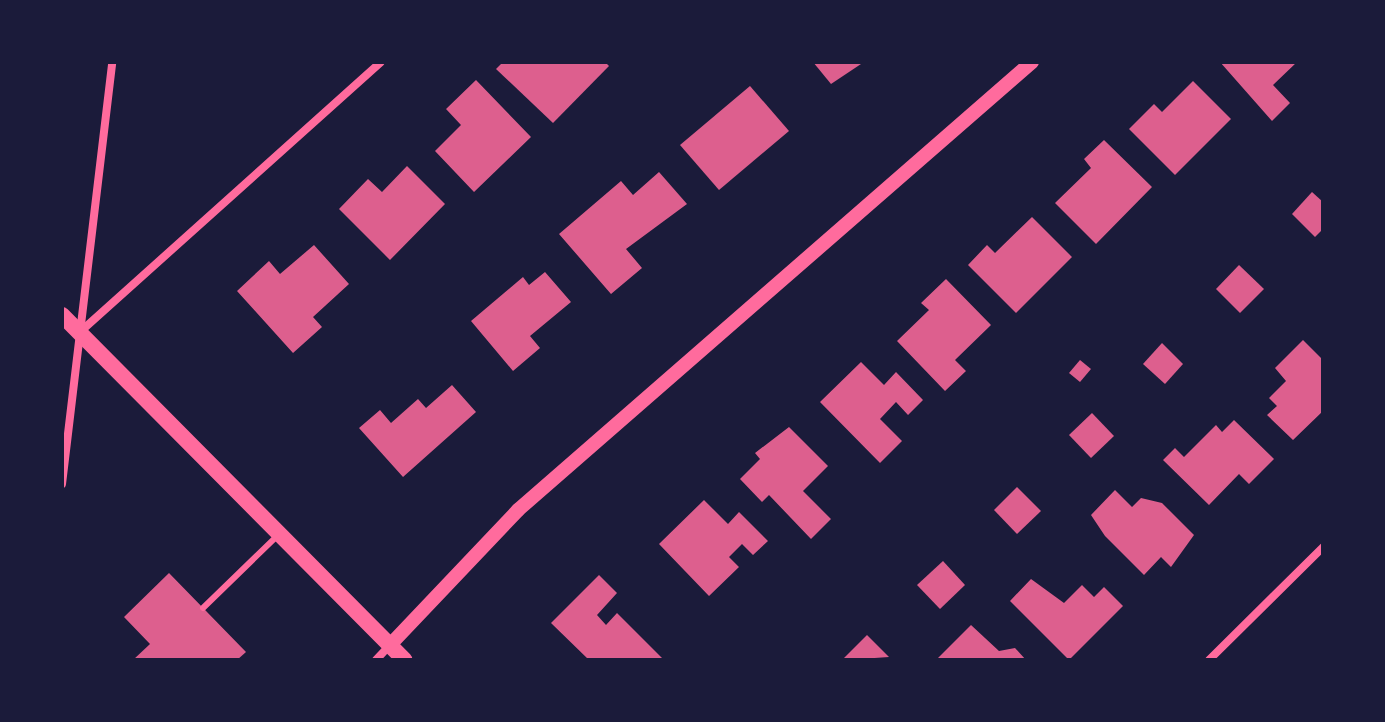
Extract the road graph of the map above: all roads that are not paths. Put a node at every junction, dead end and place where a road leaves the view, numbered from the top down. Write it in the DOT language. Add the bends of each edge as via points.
graph roads {
  1 [pos="112,62"];
  2 [pos="381,62"];
  3 [pos="1032,62"];
  4 [pos="62,315"];
  5 [pos="79,332"];
  6 [pos="62,484"];
  7 [pos="279,533"];
  8 [pos="1323,547"];
  9 [pos="203,608"];
  10 [pos="390,645"];
  11 [pos="376,660"];
  12 [pos="405,660"];
  13 [pos="1209,660"];
  1 -- 5 [label="street"];
  2 -- 5 [label="street"];
  3 -- 10 [label="street" via="518,510"];
  4 -- 5 [label="main road"];
  5 -- 6 [label="street"];
  5 -- 7 [label="main road"];
  7 -- 9 [label="lane"];
  7 -- 10 [label="main road"];
  8 -- 13 [label="street"];
  10 -- 11 [label="street"];
  10 -- 12 [label="main road"];
}
